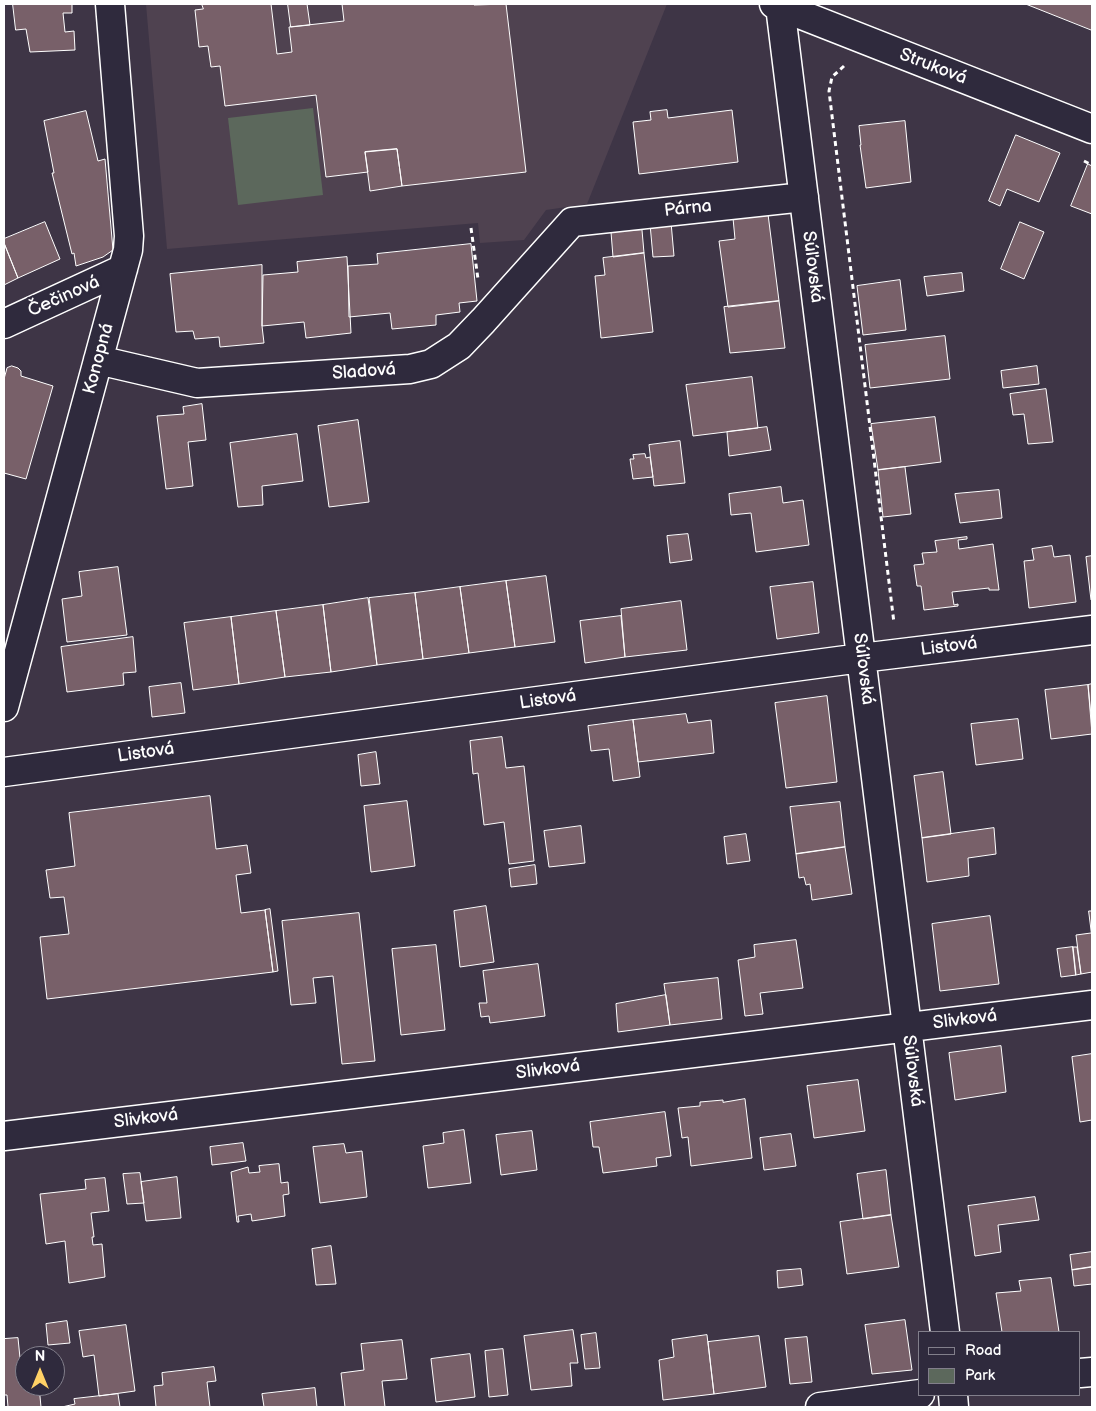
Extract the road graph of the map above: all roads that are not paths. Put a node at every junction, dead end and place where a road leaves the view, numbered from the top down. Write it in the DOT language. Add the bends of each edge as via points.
graph roads {
  1 [pos="110,4"];
  2 [pos="777,5"];
  3 [pos="1092,129"];
  4 [pos="804,197"];
  5 [pos="572,222"];
  6 [pos="123,269"];
  7 [pos="4,324"];
  8 [pos="98,360"];
  9 [pos="1092,630"];
  10 [pos="861,658"];
  11 [pos="4,707"];
  12 [pos="4,772"];
  13 [pos="1092,1005"];
  14 [pos="907,1027"];
  15 [pos="4,1136"];
  16 [pos="945,1331"];
  17 [pos="918,1394"];
  18 [pos="820,1407"];
  1 -- 6 [label="street, Konopná" via="129,236"];
  2 -- 3 [label="street, Struková"];
  2 -- 4 [label="street, Súľovská"];
  4 -- 5 [label="street, Párna"];
  4 -- 10 [label="street, Súľovská"];
  5 -- 8 [label="street, Sladová" via="459,346 424,367 197,383"];
  6 -- 7 [label="street, Čečinová"];
  6 -- 8 [label="street, Konopná"];
  8 -- 11 [label="street, Konopná"];
  9 -- 10 [label="street, Listová"];
  10 -- 12 [label="street, Listová"];
  10 -- 14 [label="street, Súľovská"];
  13 -- 14 [label="street, Slivková"];
  14 -- 15 [label="street, Slivková"];
  14 -- 16 [label="street, Súľovská"];
  17 -- 18 [label="street"];
}
